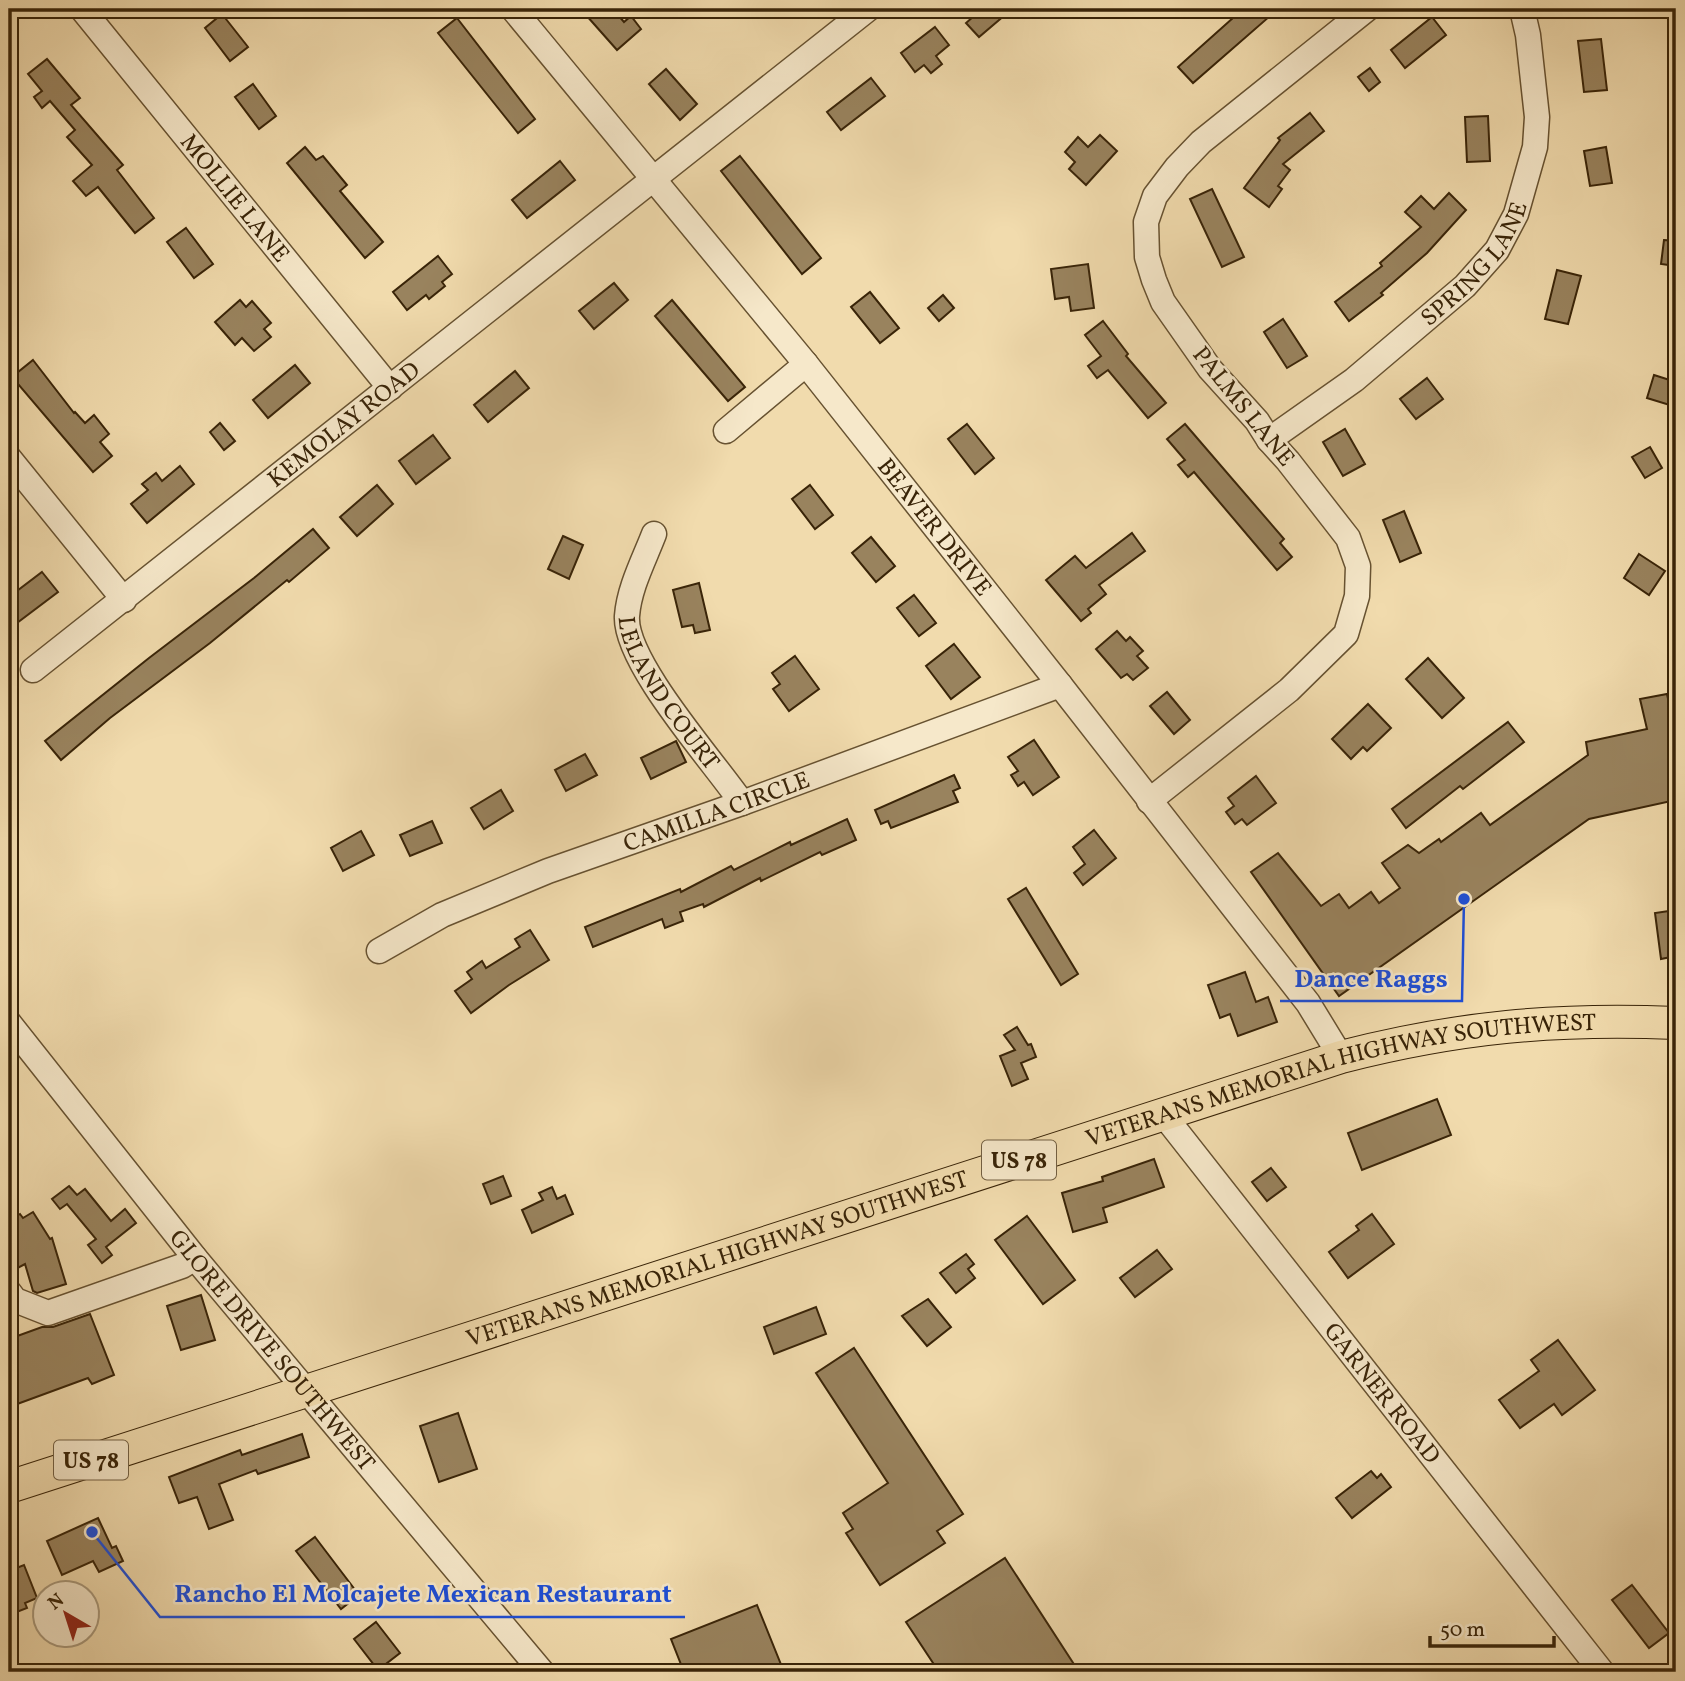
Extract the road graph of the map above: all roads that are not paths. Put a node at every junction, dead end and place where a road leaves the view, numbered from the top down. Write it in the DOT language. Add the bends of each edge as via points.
graph roads {
  1 [pos="82,9"];
  2 [pos="513,9"];
  3 [pos="868,9"];
  4 [pos="1367,9"];
  5 [pos="1522,9"];
  6 [pos="654,179"];
  7 [pos="806,364"];
  8 [pos="390,388"];
  9 [pos="726,431"];
  10 [pos="1269,440"];
  11 [pos="9,458"];
  12 [pos="654,534"];
  13 [pos="124,600"];
  14 [pos="33,670"];
  15 [pos="1060,685"];
  16 [pos="1149,801"];
  17 [pos="743,803"];
  18 [pos="379,951"];
  19 [pos="9,1023"];
  20 [pos="1676,1024"];
  21 [pos="1341,1057"];
  22 [pos="1163,1114"];
  23 [pos="195,1258"];
  24 [pos="9,1292"];
  25 [pos="305,1391"];
  26 [pos="9,1487"];
  27 [pos="542,1672"];
  28 [pos="1602,1672"];
  1 -- 8 [label="street, MOLLIE LANE"];
  2 -- 6 [label="street, BEAVER DRIVE"];
  3 -- 6 [label="street, KEMOLAY ROAD"];
  4 -- 10 [label="street, PALMS LANE" via="1201,142 1155,196 1146,222 1147,257 1163,302 1210,369"];
  5 -- 10 [label="street, SPRING LANE" via="1537,117 1535,147 1516,214 1497,250 1465,286 1354,380"];
  6 -- 7 [label="street, BEAVER DRIVE"];
  6 -- 8 [label="street, KEMOLAY ROAD"];
  7 -- 9 [label="street"];
  7 -- 15 [label="street, BEAVER DRIVE"];
  8 -- 13 [label="street, KEMOLAY ROAD"];
  10 -- 16 [label="street, PALMS LANE" via="1348,538 1358,566 1357,596 1346,634 1289,690"];
  11 -- 13 [label="street"];
  12 -- 17 [label="street, LELAND COURT" via="630,597 627,620 631,638 655,686"];
  13 -- 14 [label="street, KEMOLAY ROAD"];
  15 -- 16 [label="street, BEAVER DRIVE"];
  15 -- 17 [label="street, CAMILLA CIRCLE"];
  16 -- 21 [label="street, BEAVER DRIVE" via="1308,1003"];
  17 -- 18 [label="street, CAMILLA CIRCLE" via="548,871 442,915"];
  19 -- 23 [label="street, GLORE DRIVE SOUTHWEST"];
  20 -- 21 [label="main road, VETERANS MEMORIAL HIGHWAY SOUTHWEST / US 78" via="1579,1021 1489,1027"];
  21 -- 22 [label="main road, VETERANS MEMORIAL HIGHWAY SOUTHWEST / US 78"];
  22 -- 25 [label="main road, VETERANS MEMORIAL HIGHWAY SOUTHWEST / US 78"];
  22 -- 28 [label="street, GARNER ROAD"];
  23 -- 24 [label="street" via="48,1313 15,1300"];
  23 -- 25 [label="street, GLORE DRIVE SOUTHWEST"];
  25 -- 26 [label="main road, VETERANS MEMORIAL HIGHWAY SOUTHWEST / US 78"];
  25 -- 27 [label="street, GLORE DRIVE SOUTHWEST"];
}
